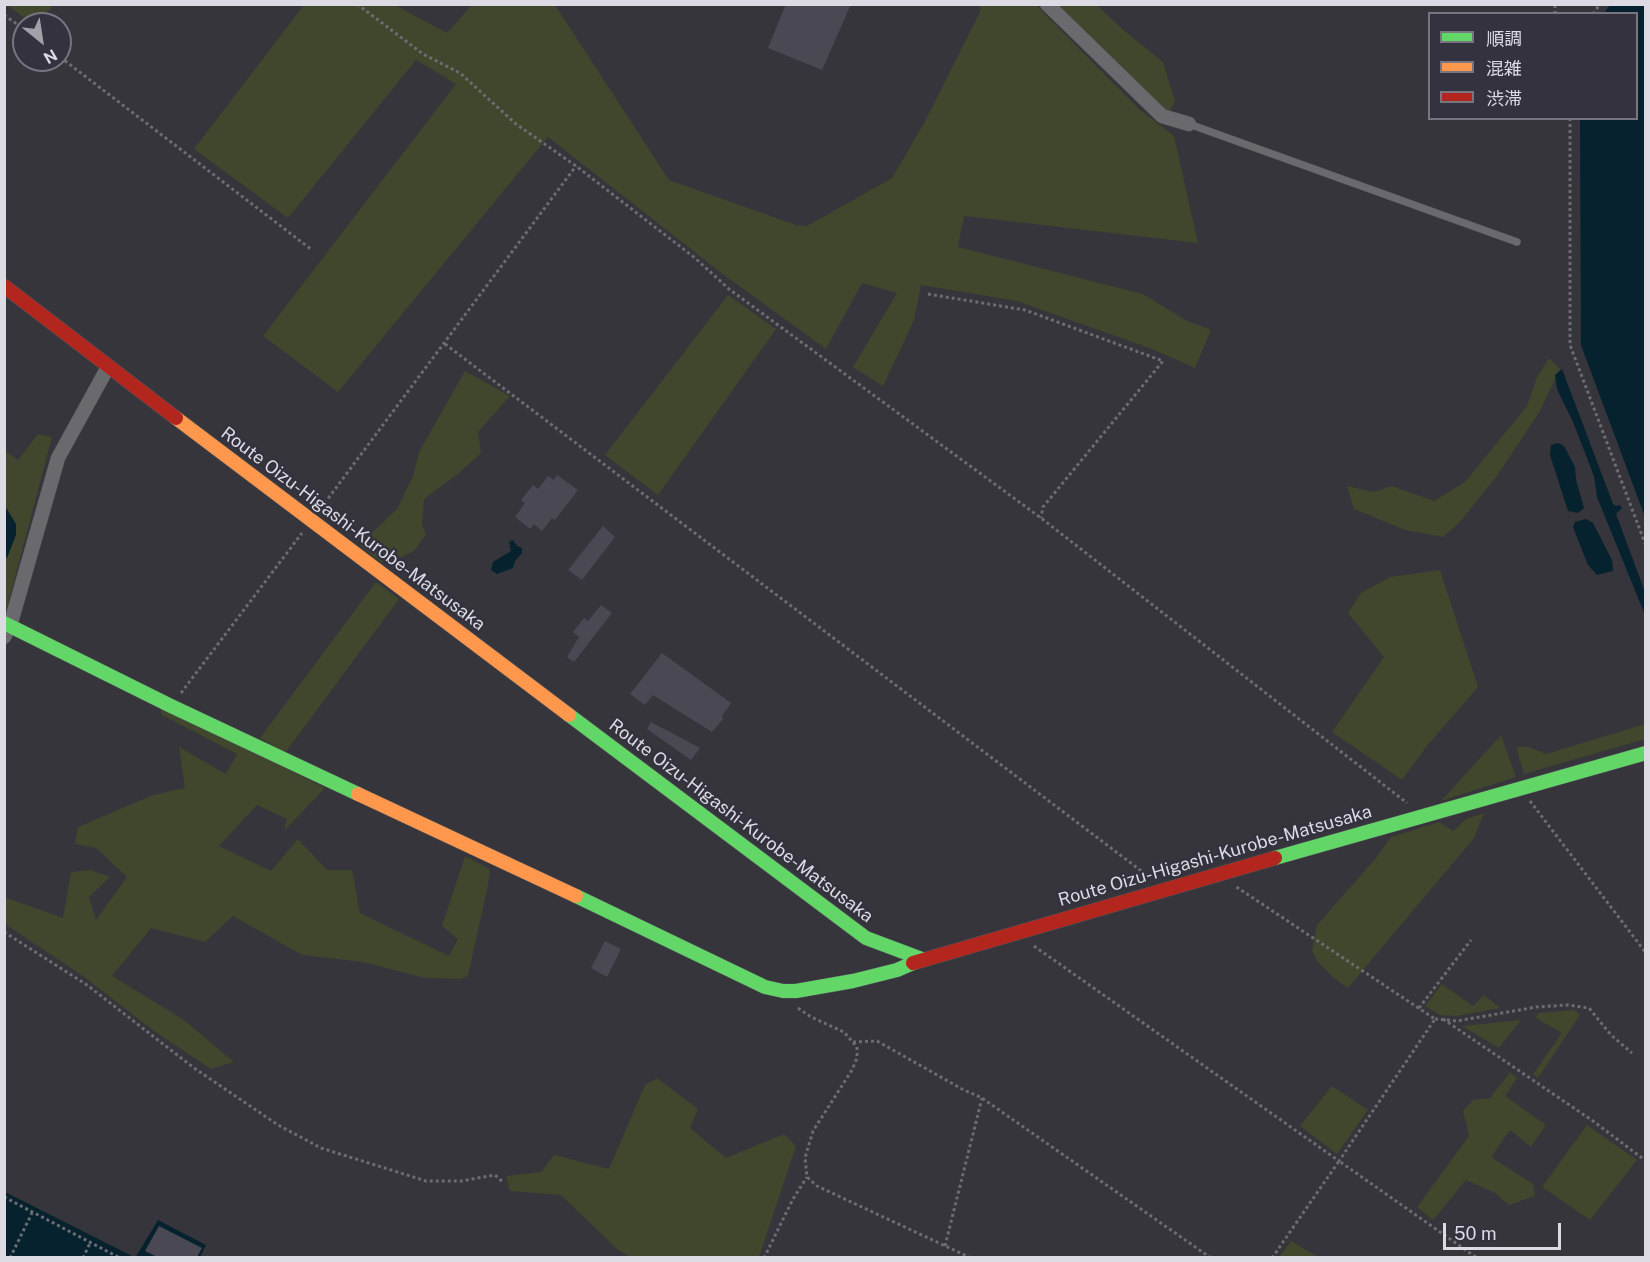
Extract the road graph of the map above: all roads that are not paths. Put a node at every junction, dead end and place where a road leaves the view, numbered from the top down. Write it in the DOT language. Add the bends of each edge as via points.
graph roads {
  1 [pos="1047,4"];
  2 [pos="1189,124"];
  3 [pos="1517,242"];
  4 [pos="4,286"];
  5 [pos="108,367"];
  6 [pos="6,629"];
  7 [pos="1646,753"];
  8 [pos="922,959"];
  1 -- 2 [label="street" via="1162,116"];
  2 -- 3 [label="lane"];
  4 -- 5 [label="main road, Route Oizu-Higashi-Kurobe-Matsusaka"];
  5 -- 6 [label="street" via="58,458"];
  5 -- 8 [label="main road, Route Oizu-Higashi-Kurobe-Matsusaka" via="843,922 866,938"];
  6 -- 8 [label="main road" via="756,983 796,991 897,970"];
  7 -- 8 [label="main road, Route Oizu-Higashi-Kurobe-Matsusaka"];
}
